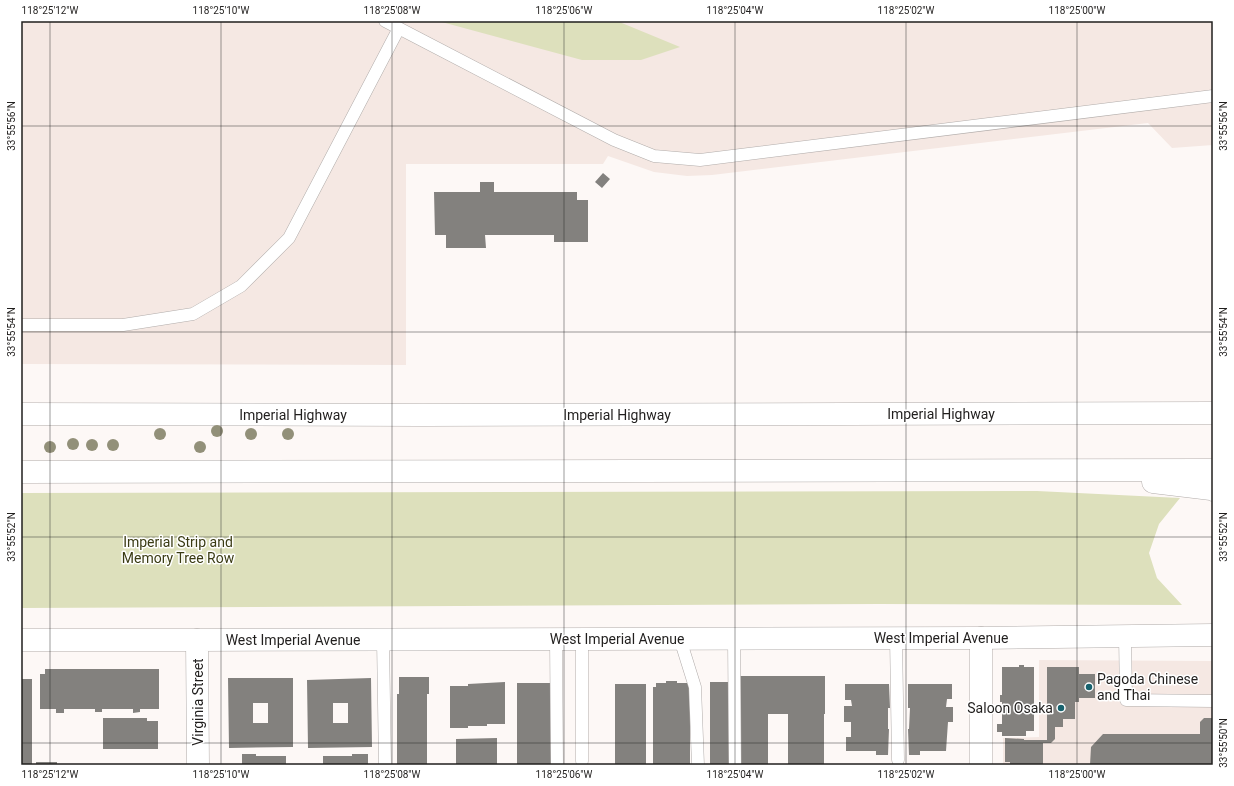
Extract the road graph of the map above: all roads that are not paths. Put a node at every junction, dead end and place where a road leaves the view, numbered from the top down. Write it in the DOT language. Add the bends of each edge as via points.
graph roads {
  1 [pos="385,21"];
  2 [pos="399,28"];
  3 [pos="1213,96"];
  4 [pos="21,325"];
  5 [pos="1213,413"];
  6 [pos="21,414"];
  7 [pos="1213,470"];
  8 [pos="1074,471"];
  9 [pos="21,472"];
  10 [pos="1213,490"];
  11 [pos="1213,635"];
  12 [pos="1124,636"];
  13 [pos="680,638"];
  14 [pos="734,638"];
  15 [pos="896,638"];
  16 [pos="981,638"];
  17 [pos="556,639"];
  18 [pos="582,639"];
  19 [pos="21,640"];
  20 [pos="198,640"];
  21 [pos="383,640"];
  22 [pos="1213,701"];
  23 [pos="898,760"];
  24 [pos="582,761"];
  25 [pos="198,765"];
  26 [pos="385,765"];
  27 [pos="557,765"];
  28 [pos="698,765"];
  29 [pos="734,765"];
  30 [pos="981,765"];
  1 -- 2 [label="lane"];
  2 -- 3 [label="lane" via="614,140 654,156 700,160"];
  2 -- 4 [label="lane" via="289,238 241,286 194,314 123,324"];
  5 -- 6 [label="main road, Imperial Highway"];
  7 -- 8 [label="main road"];
  8 -- 9 [label="main road"];
  8 -- 10 [label="main road"];
  11 -- 12 [label="main road, West Imperial Avenue"];
  12 -- 16 [label="main road, West Imperial Avenue"];
  12 -- 22 [label="lane" via="1126,700"];
  13 -- 14 [label="main road, West Imperial Avenue"];
  13 -- 18 [label="main road, West Imperial Avenue"];
  13 -- 28 [label="lane" via="695,687"];
  14 -- 15 [label="main road, West Imperial Avenue"];
  14 -- 29 [label="lane"];
  15 -- 16 [label="main road, West Imperial Avenue"];
  15 -- 23 [label="lane"];
  16 -- 30 [label="main road"];
  17 -- 18 [label="main road, West Imperial Avenue"];
  17 -- 21 [label="main road, West Imperial Avenue"];
  17 -- 27 [label="lane"];
  18 -- 24 [label="lane"];
  19 -- 20 [label="main road, West Imperial Avenue"];
  20 -- 21 [label="main road, West Imperial Avenue"];
  20 -- 25 [label="main road, Virginia Street"];
  21 -- 26 [label="lane"];
}
